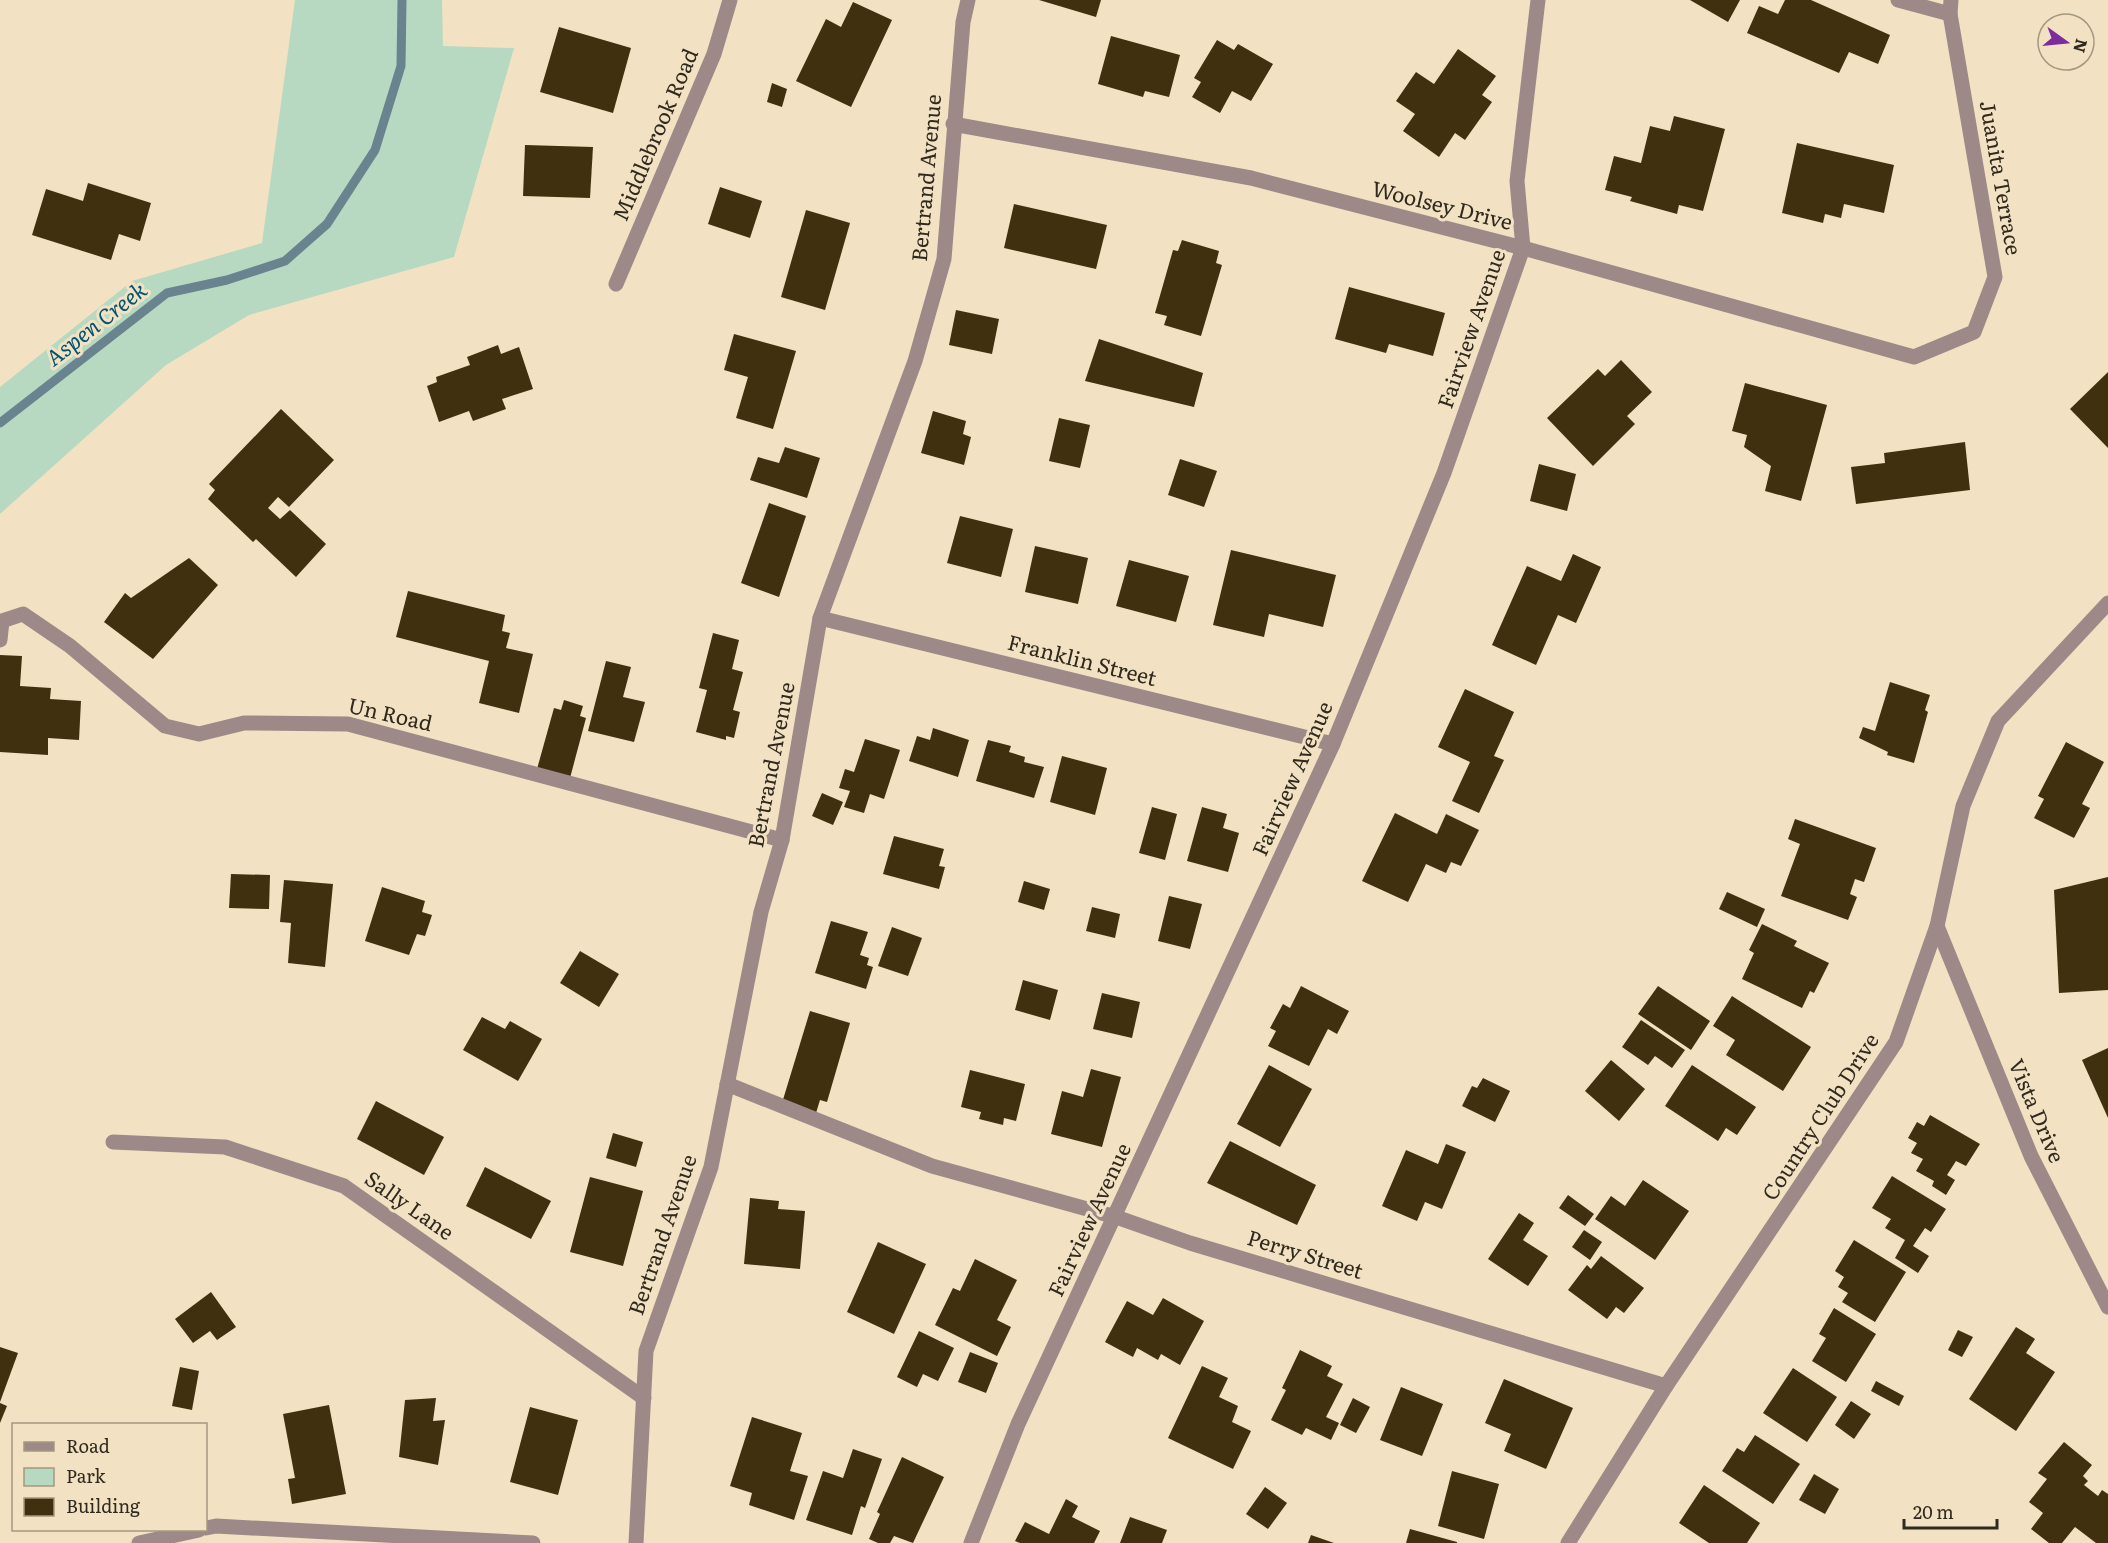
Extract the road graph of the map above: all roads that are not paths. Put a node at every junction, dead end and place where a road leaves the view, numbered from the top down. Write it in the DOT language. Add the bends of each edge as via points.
graph roads {
  1 [pos="730,0"];
  2 [pos="969,0"];
  3 [pos="1538,0"];
  4 [pos="1898,0"];
  5 [pos="1951,7"];
  6 [pos="953,124"];
  7 [pos="1523,248"];
  8 [pos="616,284"];
  9 [pos="1914,357"];
  10 [pos="2108,603"];
  11 [pos="820,618"];
  12 [pos="0,640"];
  13 [pos="1333,744"];
  14 [pos="782,840"];
  15 [pos="1937,926"];
  16 [pos="727,1084"];
  17 [pos="113,1142"];
  18 [pos="1116,1217"];
  19 [pos="2108,1307"];
  20 [pos="1666,1386"];
  21 [pos="644,1398"];
  22 [pos="207,1528"];
  23 [pos="194,1531"];
  24 [pos="139,1543"];
  25 [pos="534,1543"];
  26 [pos="636,1543"];
  27 [pos="971,1543"];
  28 [pos="1568,1543"];
  1 -- 8 [label="street, Middlebrook Road" via="714,54"];
  2 -- 6 [label="street, Bertrand Avenue" via="963,22"];
  3 -- 7 [label="street, Fairview Avenue" via="1517,181"];
  4 -- 5 [label="street"];
  5 -- 9 [label="street, Juanita Terrace" via="1995,277 1974,332"];
  6 -- 7 [label="street, Woolsey Drive" via="1251,178"];
  6 -- 11 [label="street, Bertrand Avenue" via="944,259 915,361"];
  7 -- 9 [label="street, Woolsey Drive"];
  7 -- 13 [label="street, Fairview Avenue" via="1444,473"];
  10 -- 15 [label="street, Country Club Drive" via="1998,721 1963,806"];
  11 -- 13 [label="street, Franklin Street"];
  11 -- 14 [label="street, Bertrand Avenue"];
  12 -- 14 [label="street, Un Road" via="2,621 23,614 70,646 165,726 200,734 244,723 348,724"];
  13 -- 18 [label="street, Fairview Avenue"];
  14 -- 16 [label="street, Bertrand Avenue" via="761,912"];
  15 -- 19 [label="street, Vista Drive" via="2031,1156"];
  15 -- 20 [label="street, Country Club Drive" via="1896,1042"];
  16 -- 18 [label="street, Perry Street" via="932,1166"];
  16 -- 21 [label="street, Bertrand Avenue" via="711,1167 646,1351"];
  17 -- 21 [label="street, Sally Lane" via="225,1147 344,1186"];
  18 -- 20 [label="street, Perry Street" via="1190,1243"];
  18 -- 27 [label="street, Fairview Avenue" via="1018,1424"];
  20 -- 28 [label="street, Country Club Drive"];
  21 -- 26 [label="street, Bertrand Avenue"];
  22 -- 25 [label="street"];
  23 -- 24 [label="street"];
}
